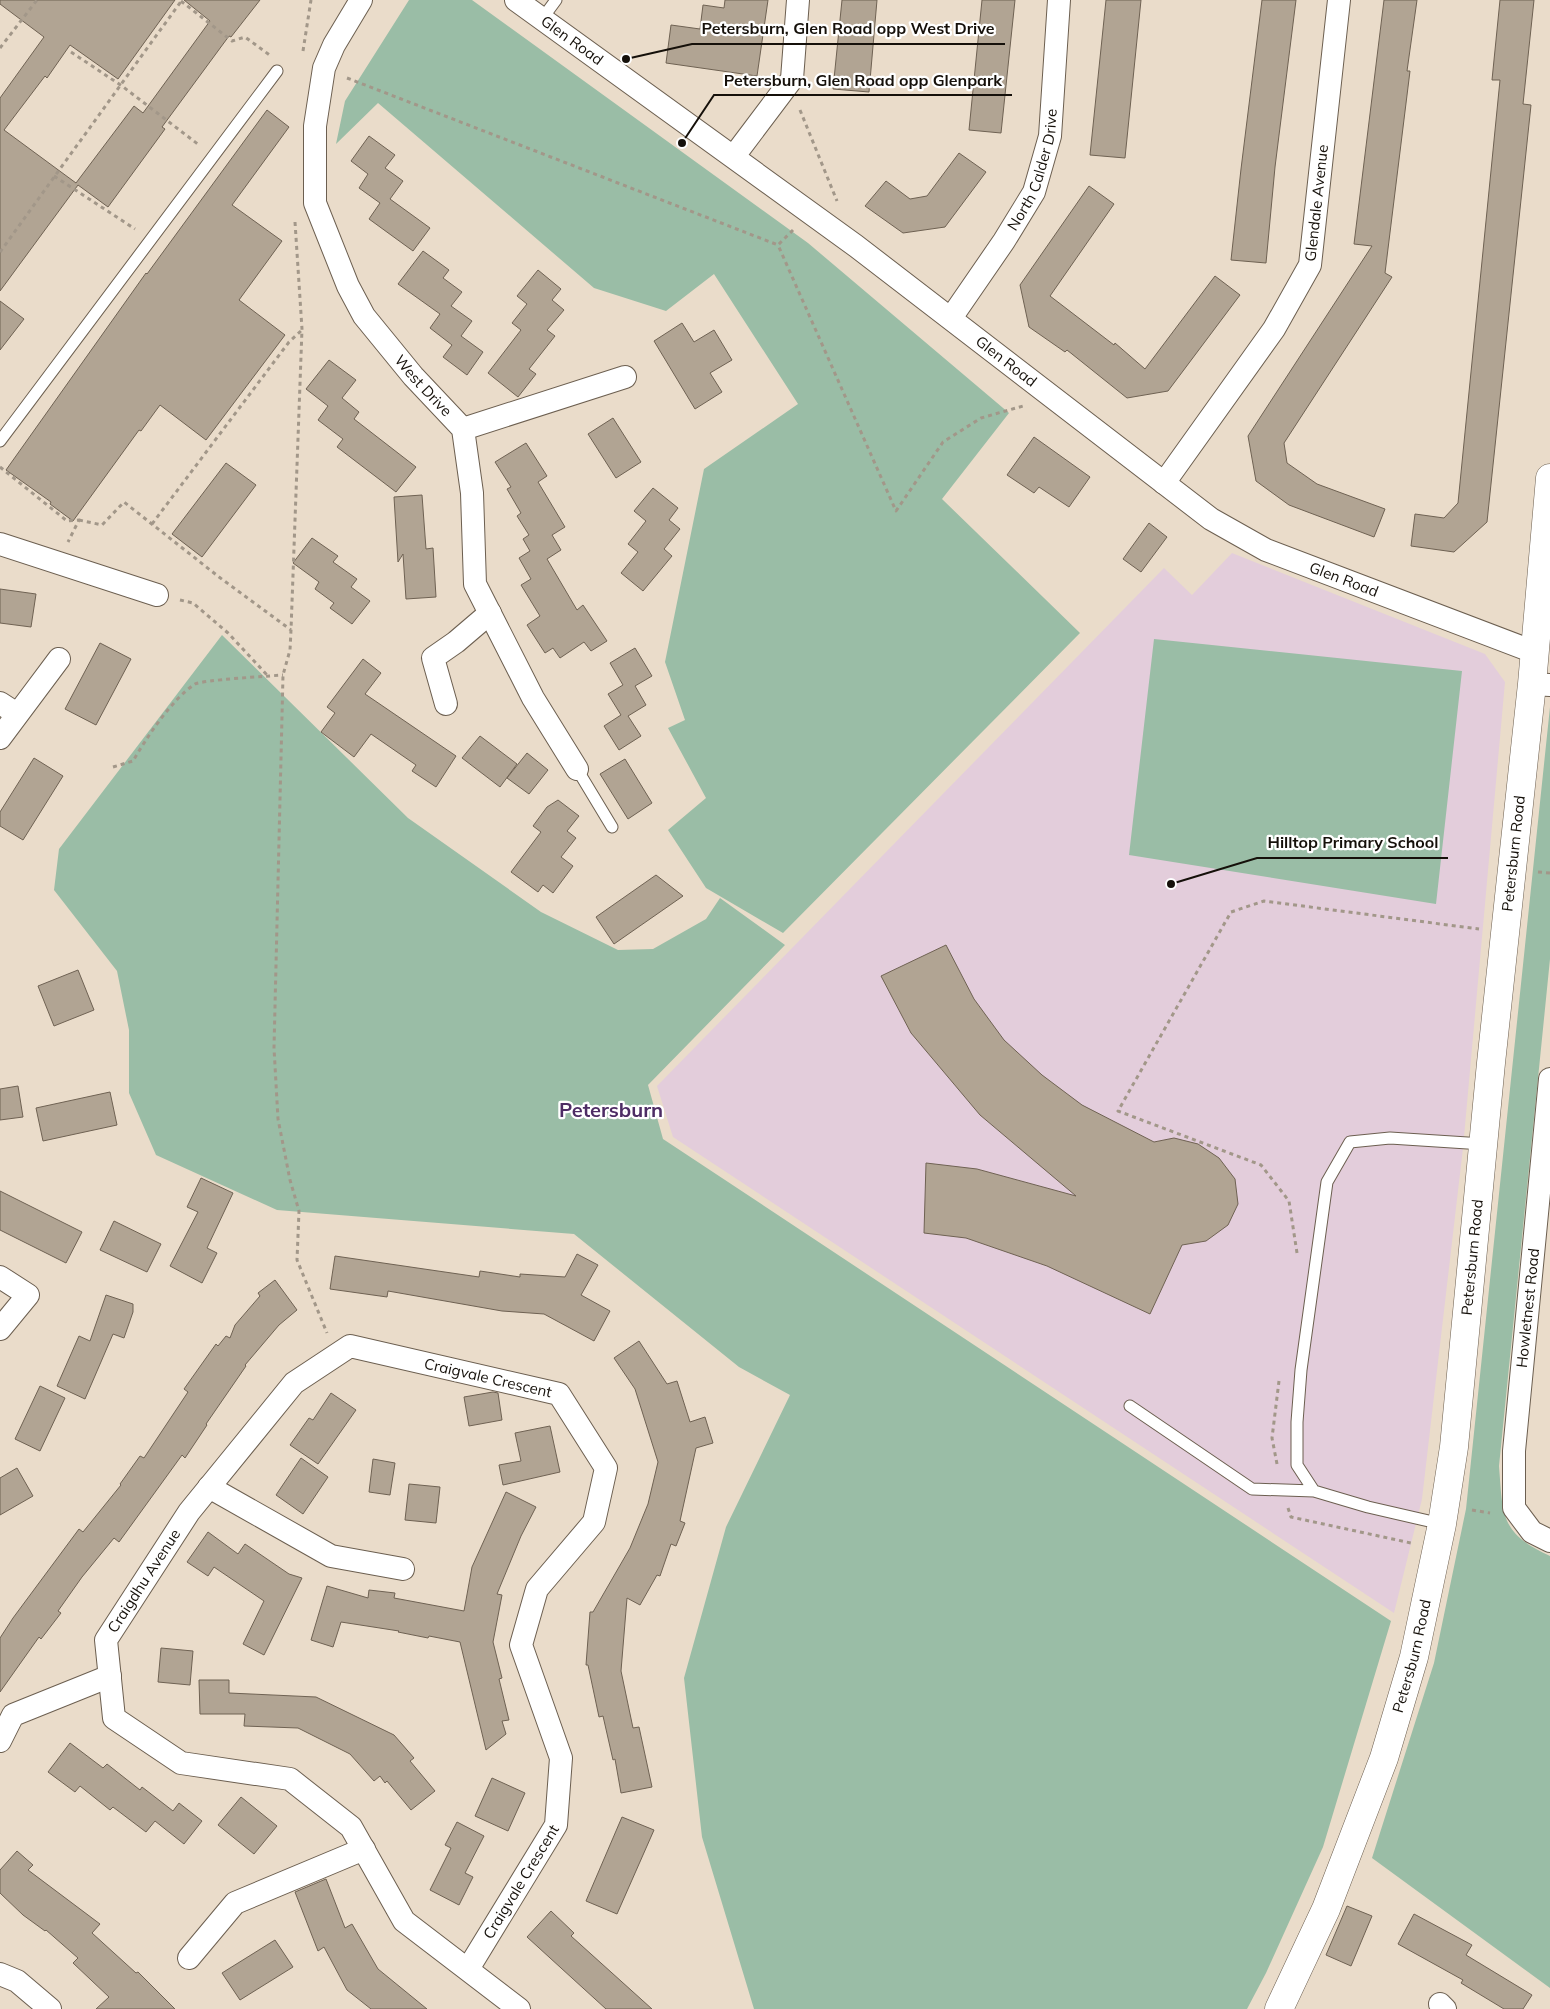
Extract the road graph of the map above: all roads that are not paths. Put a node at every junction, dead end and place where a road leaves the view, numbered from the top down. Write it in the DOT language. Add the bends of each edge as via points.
graph roads {
  1 [pos="361,0"];
  2 [pos="516,0"];
  3 [pos="556,0"];
  4 [pos="798,0"];
  5 [pos="1060,0"];
  6 [pos="1340,0"];
  7 [pos="542,19"];
  8 [pos="277,66"];
  9 [pos="734,156"];
  10 [pos="951,318"];
  11 [pos="625,377"];
  12 [pos="463,429"];
  13 [pos="0,440"];
  14 [pos="1550,478"];
  15 [pos="1164,483"];
  16 [pos="0,544"];
  17 [pos="157,595"];
  18 [pos="490,613"];
  19 [pos="1534,652"];
  20 [pos="59,659"];
  21 [pos="1541,684"];
  22 [pos="446,704"];
  23 [pos="9,709"];
  24 [pos="0,738"];
  25 [pos="577,769"];
  26 [pos="612,827"];
  27 [pos="1550,1079"];
  28 [pos="1484,1144"];
  29 [pos="0,1277"];
  30 [pos="0,1328"];
  31 [pos="294,1383"];
  32 [pos="1130,1406"];
  33 [pos="209,1486"];
  34 [pos="1314,1491"];
  35 [pos="1439,1537"];
  36 [pos="1541,1537"];
  37 [pos="403,1569"];
  38 [pos="110,1676"];
  39 [pos="0,1741"];
  40 [pos="364,1850"];
  41 [pos="189,1958"];
  42 [pos="468,1969"];
  43 [pos="0,1974"];
  44 [pos="50,2009"];
  45 [pos="519,2009"];
  46 [pos="1279,2009"];
  1 -- 12 [label="street, West Drive" via="324,68 315,126 315,203 348,286 364,316 413,376"];
  2 -- 7 [label="street, Glen Road"];
  3 -- 7 [label="lane"];
  4 -- 9 [label="street" via="792,79"];
  5 -- 10 [label="street, North Calder Drive" via="1050,136 1034,192"];
  6 -- 15 [label="street, Glendale Avenue" via="1310,265 1274,329"];
  7 -- 9 [label="street, Glen Road"];
  8 -- 13 [label="lane" via="215,155"];
  9 -- 10 [label="street, Glen Road"];
  10 -- 15 [label="street, Glen Road"];
  11 -- 12 [label="street"];
  12 -- 18 [label="street, West Drive" via="472,493 475,584"];
  14 -- 19 [label="main road, Petersburn Road"];
  15 -- 19 [label="street, Glen Road" via="1211,519 1266,550"];
  16 -- 17 [label="street"];
  18 -- 22 [label="street" via="433,658"];
  18 -- 25 [label="street, West Drive" via="532,698"];
  19 -- 21 [label="main road, Petersburn Road"];
  20 -- 23 [label="street"];
  21 -- 28 [label="main road, Petersburn Road" via="1505,932"];
  23 -- 24 [label="street"];
  25 -- 26 [label="lane"];
  27 -- 36 [label="street, Howletnest Road" via="1514,1451 1514,1508"];
  28 -- 34 [label="lane" via="1390,1138 1350,1142 1327,1182 1297,1422 1297,1465"];
  28 -- 35 [label="main road, Petersburn Road" via="1454,1448"];
  29 -- 30 [label="street" via="28,1296"];
  31 -- 33 [label="street, Craigdhu Avenue"];
  31 -- 42 [label="street, Craigvale Crescent" via="350,1346 559,1394 606,1468 594,1522 538,1589 521,1645 561,1758 556,1825"];
  32 -- 34 [label="lane" via="1252,1490"];
  33 -- 37 [label="street" via="331,1556"];
  33 -- 38 [label="street, Craigdhu Avenue" via="106,1640"];
  34 -- 35 [label="lane" via="1368,1507"];
  35 -- 46 [label="main road, Petersburn Road" via="1414,1657 1384,1758 1326,1909"];
  38 -- 39 [label="street" via="13,1715"];
  38 -- 40 [label="street, Craigdhu Avenue" via="114,1718 181,1763 290,1779 351,1827"];
  40 -- 41 [label="street" via="235,1903"];
  40 -- 42 [label="street, Craigdhu Avenue" via="404,1921"];
  42 -- 45 [label="street, Craigdhu Avenue"];
  43 -- 44 [label="street" via="17,1981"];
}
